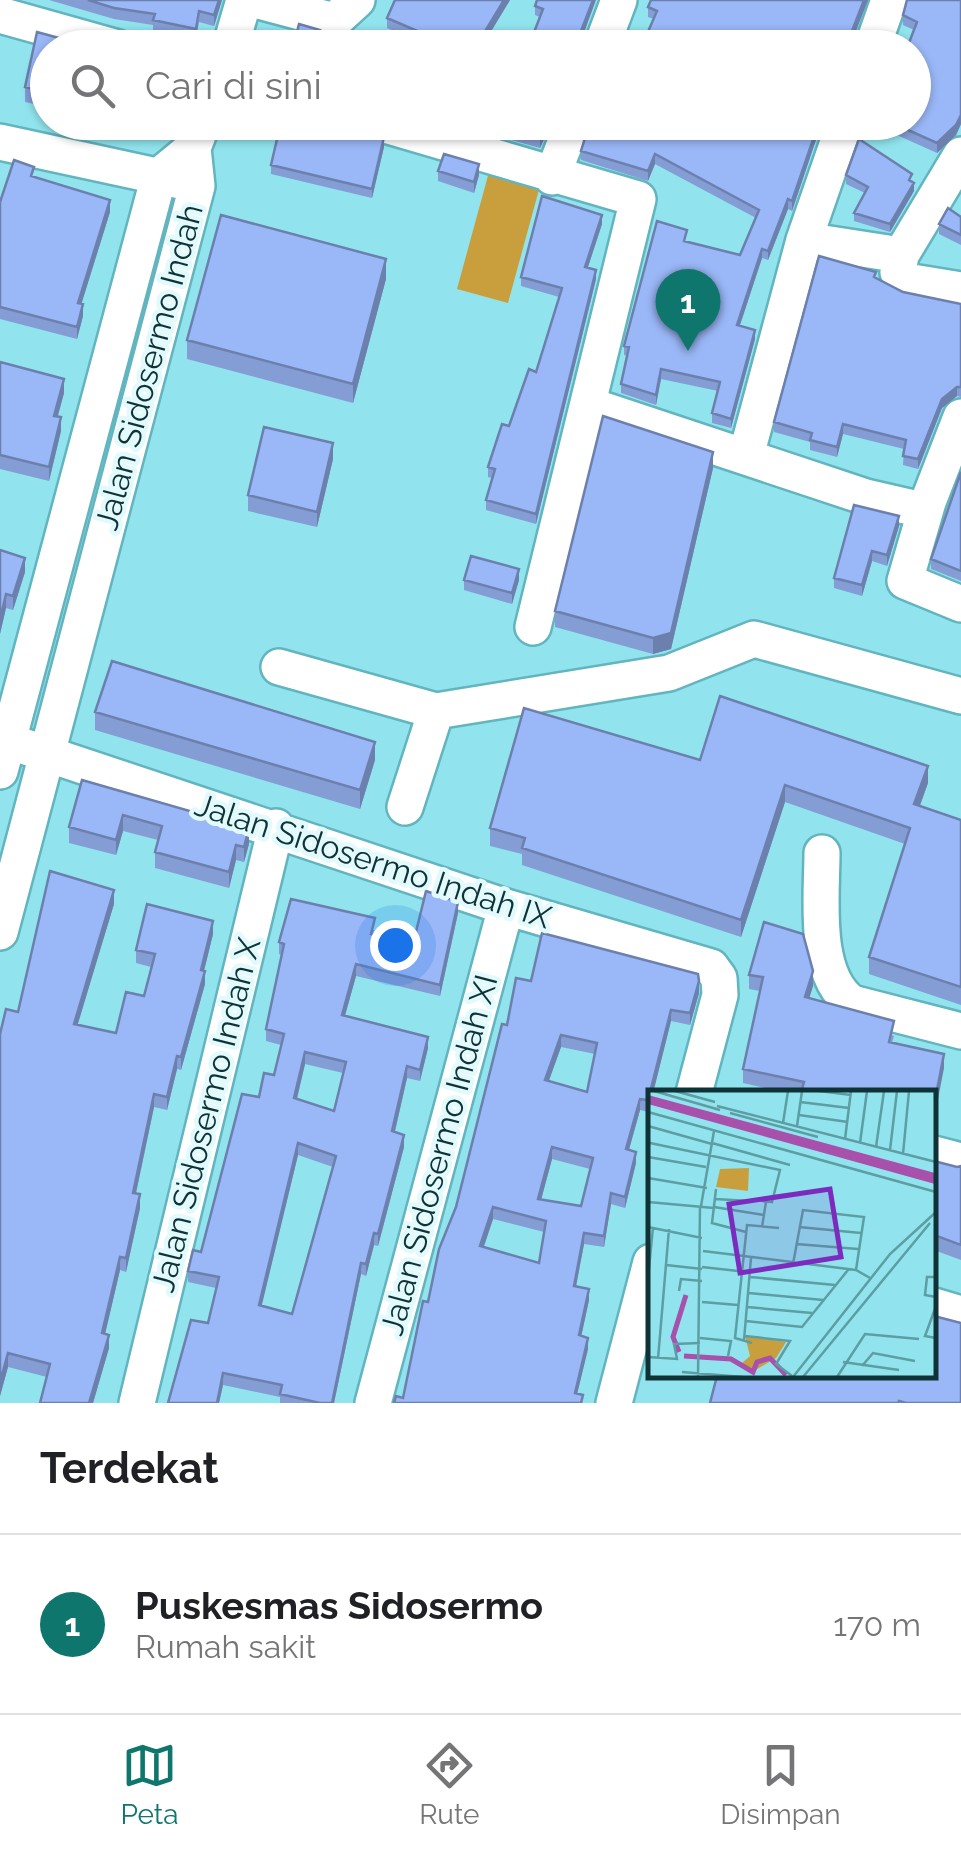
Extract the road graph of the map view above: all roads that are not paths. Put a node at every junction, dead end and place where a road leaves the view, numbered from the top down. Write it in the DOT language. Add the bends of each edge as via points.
graph roads {
  1 [pos="356,0"];
  2 [pos="619,0"];
  3 [pos="889,0"];
  4 [pos="242,2"];
  5 [pos="0,15"];
  6 [pos="54,30"];
  7 [pos="235,30"];
  8 [pos="608,30"];
  9 [pos="878,30"];
  10 [pos="193,140"];
  11 [pos="198,140"];
  12 [pos="433,140"];
  13 [pos="566,140"];
  14 [pos="839,140"];
  15 [pos="0,142"];
  16 [pos="961,155"];
  17 [pos="159,176"];
  18 [pos="552,177"];
  19 [pos="197,186"];
  20 [pos="804,240"];
  21 [pos="901,255"];
  22 [pos="960,290"];
  23 [pos="590,405"];
  24 [pos="961,417"];
  25 [pos="746,456"];
  26 [pos="928,502"];
  27 [pos="961,604"];
  28 [pos="533,627"];
  29 [pos="279,667"];
  30 [pos="961,696"];
  31 [pos="436,711"];
  32 [pos="4,756"];
  33 [pos="46,756"];
  34 [pos="405,807"];
  35 [pos="276,827"];
  36 [pos="822,852"];
  37 [pos="506,907"];
  38 [pos="0,932"];
  39 [pos="961,1031"];
  40 [pos="695,1090"];
  41 [pos="936,1155"];
  42 [pos="961,1161"];
  43 [pos="648,1273"];
  44 [pos="936,1307"];
  45 [pos="961,1314"];
  46 [pos="137,1403"];
  47 [pos="374,1403"];
  48 [pos="614,1403"];
  1 -- 4 [label="street" via="334,21"];
  2 -- 8 [label="street"];
  3 -- 9 [label="street"];
  4 -- 7 [label="street"];
  5 -- 6 [label="street"];
  10 -- 17 [label="street, Jalan Sidosermo Indah"];
  11 -- 19 [label="street, Jalan Sidosermo Indah"];
  12 -- 18 [label="street"];
  13 -- 18 [label="street"];
  14 -- 20 [label="street"];
  15 -- 17 [label="street"];
  16 -- 21 [label="street"];
  17 -- 19 [label="street"];
  17 -- 32 [label="street, Jalan Sidosermo Indah"];
  18 -- 23 [label="street" via="638,199"];
  19 -- 33 [label="street, Jalan Sidosermo Indah"];
  20 -- 21 [label="street"];
  20 -- 25 [label="street"];
  21 -- 22 [label="street" via="898,272 906,281"];
  23 -- 25 [label="street"];
  23 -- 28 [label="street"];
  24 -- 26 [label="street"];
  25 -- 26 [label="street" via="911,508"];
  26 -- 27 [label="street" via="905,581"];
  29 -- 31 [label="street"];
  30 -- 31 [label="street" via="754,639 669,673"];
  31 -- 34 [label="street"];
  32 -- 33 [label="street, Jalan Sidosermo Indah IX"];
  33 -- 35 [label="street, Jalan Sidosermo Indah IX"];
  33 -- 38 [label="street, Jalan Sidosermo Indah"];
  35 -- 37 [label="street, Jalan Sidosermo Indah IX"];
  35 -- 46 [label="street, Jalan Sidosermo Indah X"];
  36 -- 39 [label="street" via="828,958 841,996"];
  37 -- 40 [label="street, Jalan Sidosermo Indah IX" via="703,964 719,978"];
  37 -- 47 [label="street, Jalan Sidosermo Indah XI"];
  41 -- 42 [label="street"];
  43 -- 48 [label="street"];
  44 -- 45 [label="street"];
}
